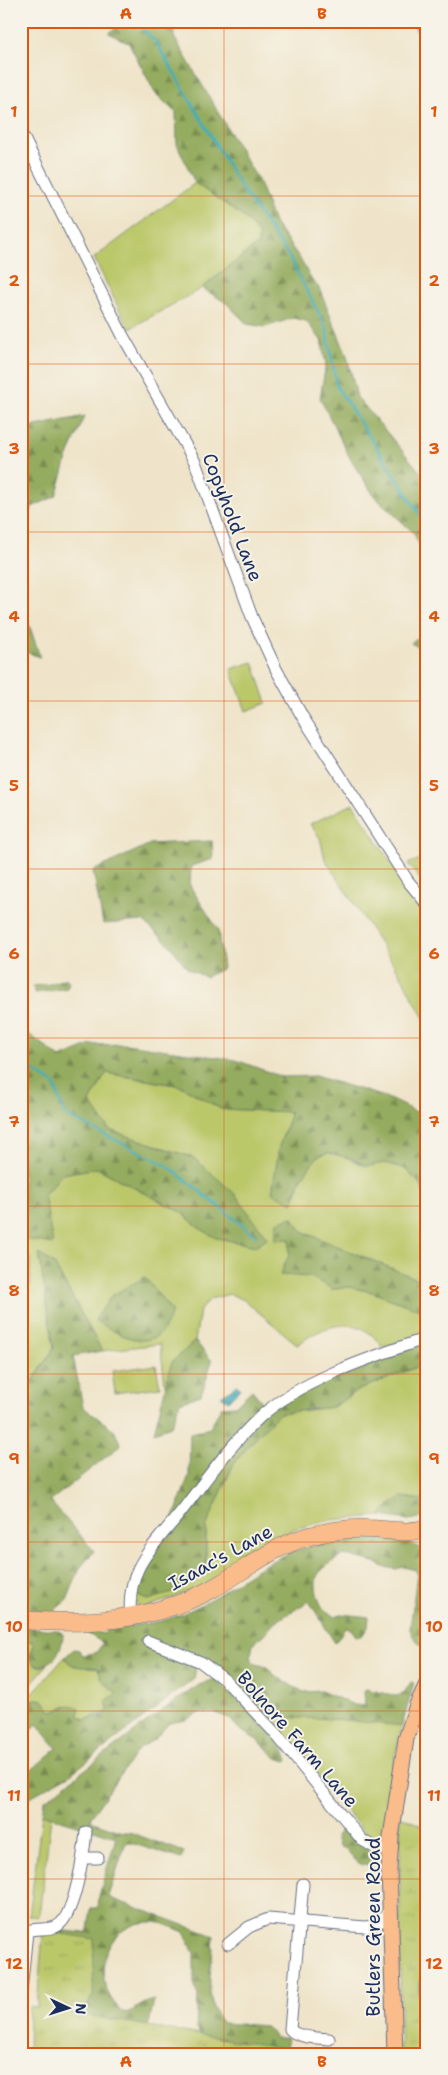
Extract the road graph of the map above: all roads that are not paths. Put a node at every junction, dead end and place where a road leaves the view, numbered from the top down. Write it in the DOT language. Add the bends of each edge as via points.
graph roads {
  1 [pos="21,133"];
  2 [pos="427,904"];
  3 [pos="427,1338"];
  4 [pos="427,1528"];
  5 [pos="409,1533"];
  6 [pos="427,1544"];
  7 [pos="130,1618"];
  8 [pos="21,1620"];
  9 [pos="148,1641"];
  10 [pos="427,1684"];
  11 [pos="86,1832"];
  12 [pos="390,1849"];
  13 [pos="83,1858"];
  14 [pos="98,1858"];
  15 [pos="303,1884"];
  16 [pos="390,1900"];
  17 [pos="300,1920"];
  18 [pos="372,1926"];
  19 [pos="391,1931"];
  20 [pos="228,1944"];
  21 [pos="22,1964"];
  22 [pos="21,1992"];
  23 [pos="329,2039"];
  24 [pos="394,2054"];
  1 -- 2 [label="street, Copyhold Lane" via="123,336 195,462 252,617 276,669 302,716 408,881"];
  3 -- 7 [label="street" via="367,1359 304,1387 261,1416 215,1465 146,1553 132,1578"];
  4 -- 5 [label="highway, Isaac's Lane"];
  5 -- 6 [label="highway, Isaac's Lane"];
  5 -- 7 [label="highway, Isaac's Lane" via="366,1529 308,1537 264,1554 191,1600 170,1609"];
  7 -- 8 [label="highway, Isaac's Lane"];
  9 -- 12 [label="street, Bolnore Farm Lane" via="201,1662 226,1681 275,1733 362,1840 374,1847"];
  10 -- 12 [label="main road, Butlers Green Road" via="406,1739"];
  11 -- 13 [label="street"];
  12 -- 16 [label="main road, Butlers Green Road"];
  13 -- 14 [label="street"];
  13 -- 21 [label="street" via="63,1922 57,1927 28,1931"];
  15 -- 17 [label="street"];
  16 -- 18 [label="street" via="386,1916"];
  16 -- 19 [label="main road, Butlers Green Road"];
  17 -- 18 [label="street"];
  17 -- 20 [label="street" via="278,1918 259,1922"];
  17 -- 23 [label="street" via="290,2029 293,2033"];
  18 -- 19 [label="street" via="383,1932"];
  19 -- 24 [label="main road, Butlers Green Road"];
  21 -- 22 [label="street"];
}
